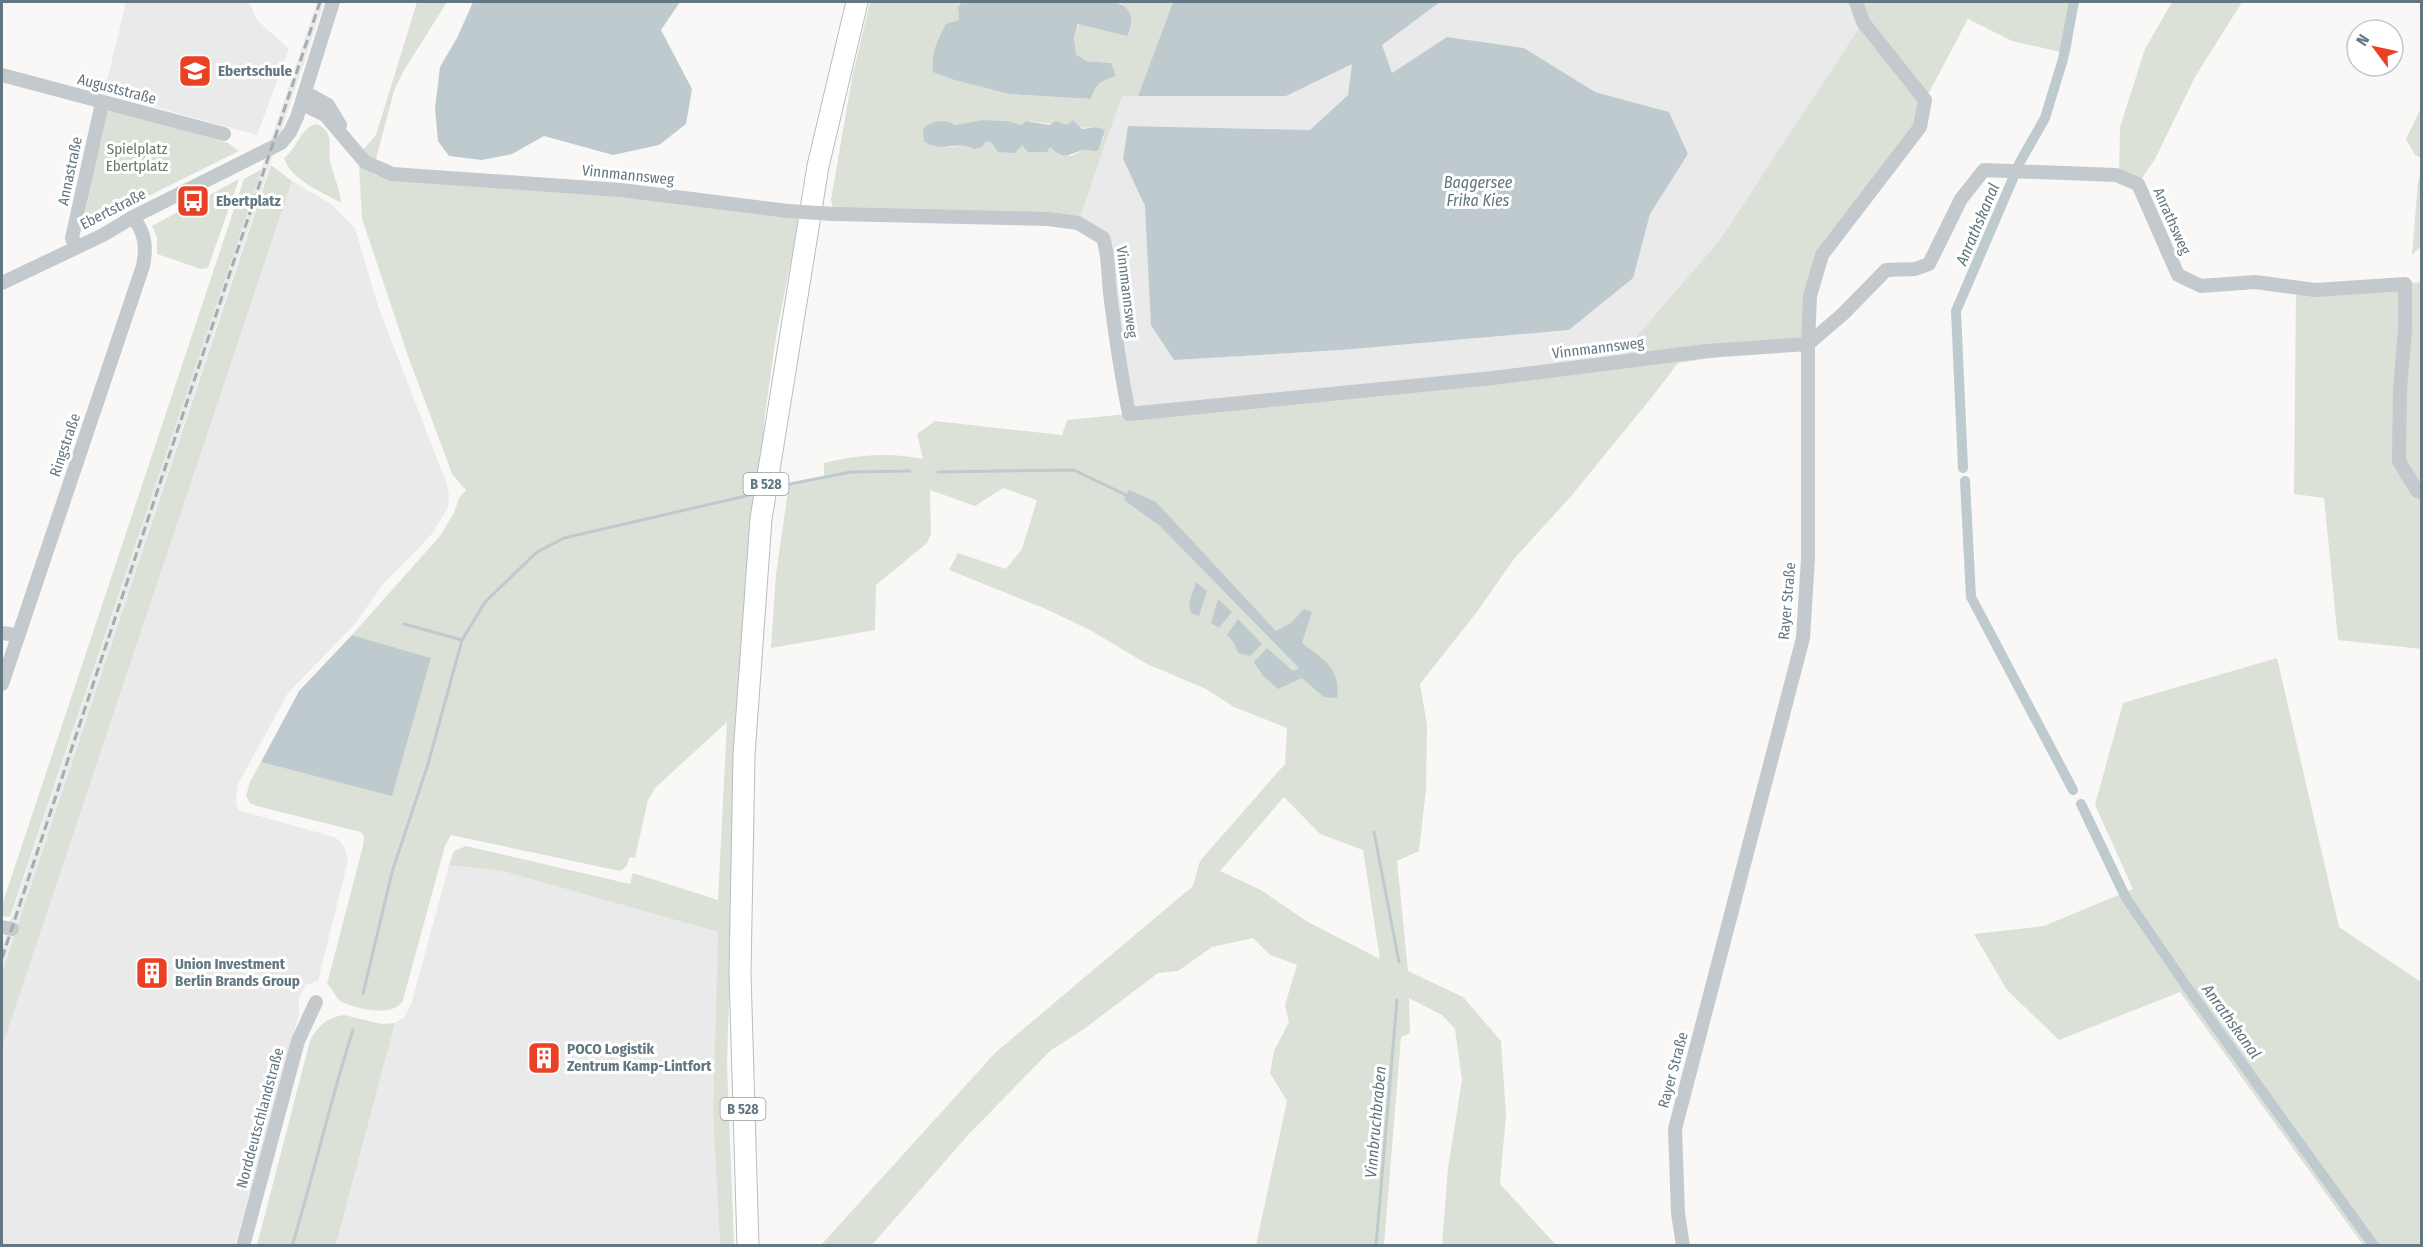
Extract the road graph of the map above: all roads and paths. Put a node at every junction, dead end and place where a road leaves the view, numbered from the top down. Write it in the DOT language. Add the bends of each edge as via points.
graph roads {
  1 [pos="333,2"];
  2 [pos="857,2"];
  3 [pos="1856,2"];
  4 [pos="2,75"];
  5 [pos="304,98"];
  6 [pos="102,103"];
  7 [pos="224,134"];
  8 [pos="133,217"];
  9 [pos="75,246"];
  10 [pos="2,283"];
  11 [pos="1808,344"];
  12 [pos="2421,492"];
  13 [pos="2,633"];
  14 [pos="18,635"];
  15 [pos="2,684"];
  16 [pos="316,1002"];
  17 [pos="243,1245"];
  18 [pos="748,1245"];
  19 [pos="1683,1245"];
  1 -- 5 [label="street, Ebertstraße"];
  2 -- 18 [label="highway, B 528" via="818,166 761,519 744,755 740,973"];
  3 -- 11 [label="street, Rayer Straße" via="1863,22 1924,100 1920,127 1822,255 1810,296"];
  4 -- 6 [label="street, Auguststraße"];
  5 -- 8 [label="street, Ebertstraße" via="290,132 281,143"];
  5 -- 11 [label="street, Vinnmannsweg, bridge" via="325,115 364,162 392,174 621,190 834,214 1078,223 1103,238 1108,255 1130,414 1493,378 1706,351"];
  6 -- 7 [label="street, Auguststraße"];
  6 -- 9 [label="street, Annastraße" via="72,237"];
  8 -- 9 [label="street, Ebertstraße"];
  8 -- 14 [label="street, Ringstraße" via="145,240 143,266"];
  9 -- 10 [label="street, Ebertstraße"];
  11 -- 12 [label="street, Anrathsweg" via="1886,270 1915,269 1929,264 1961,199 1984,170 2116,175 2138,184 2178,275 2201,286 2255,282 2315,290 2405,284 2399,461"];
  11 -- 19 [label="street, Rayer Straße" via="1808,559 1803,638 1675,1129"];
  13 -- 14 [label="street"];
  14 -- 15 [label="street, Ringstraße"];
  16 -- 17 [label="street, Norddeutschlandstraße" via="298,1041"];
}
